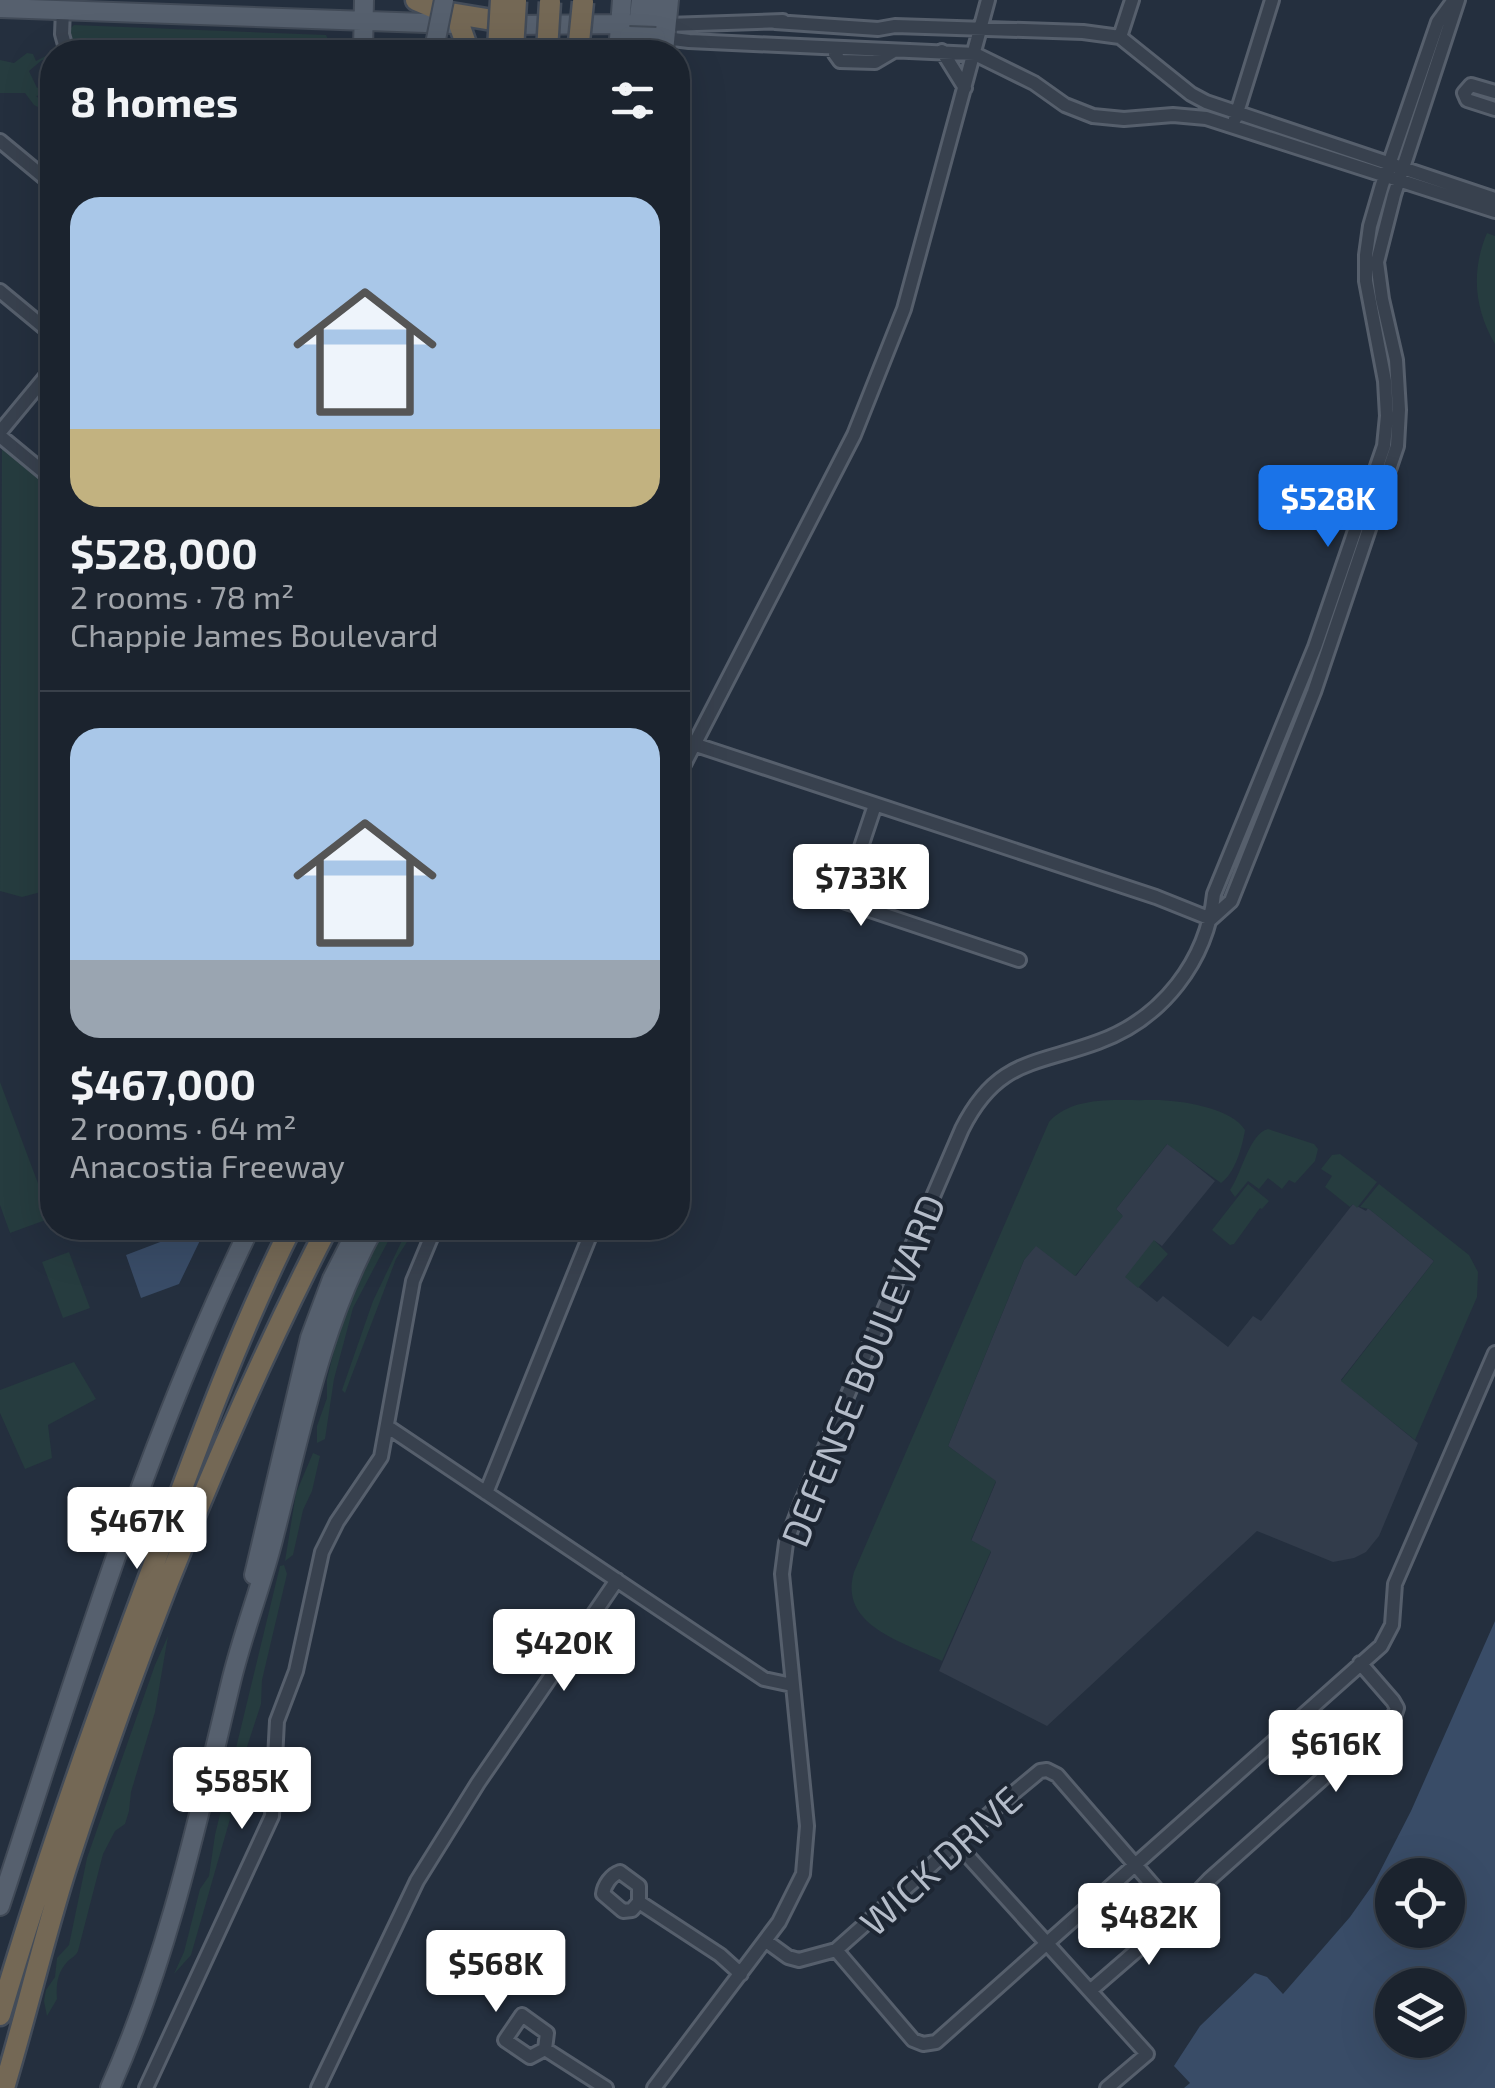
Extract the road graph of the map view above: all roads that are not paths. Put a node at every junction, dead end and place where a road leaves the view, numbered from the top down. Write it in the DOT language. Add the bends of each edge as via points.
graph roads {
  1 [pos="364,0"];
  2 [pos="416,0"];
  3 [pos="444,0"];
  4 [pos="502,0"];
  5 [pos="516,0"];
  6 [pos="622,0"];
  7 [pos="640,0"];
  8 [pos="653,0"];
  9 [pos="669,0"];
  10 [pos="988,0"];
  11 [pos="1132,0"];
  12 [pos="1272,0"];
  13 [pos="1456,0"];
  14 [pos="550,1"];
  15 [pos="583,1"];
  16 [pos="0,8"];
  17 [pos="63,10"];
  18 [pos="368,21"];
  19 [pos="460,24"];
  20 [pos="524,25"];
  21 [pos="982,30"];
  22 [pos="625,37"];
  23 [pos="1120,37"];
  24 [pos="659,38"];
  25 [pos="64,40"];
  26 [pos="365,40"];
  27 [pos="372,40"];
  28 [pos="435,40"];
  29 [pos="465,40"];
  30 [pos="505,40"];
  31 [pos="508,40"];
  32 [pos="548,40"];
  33 [pos="579,40"];
  34 [pos="690,42"];
  35 [pos="769,44"];
  36 [pos="942,51"];
  37 [pos="889,53"];
  38 [pos="974,54"];
  39 [pos="965,88"];
  40 [pos="1495,92"];
  41 [pos="1495,108"];
  42 [pos="1235,120"];
  43 [pos="0,140"];
  44 [pos="1395,172"];
  45 [pos="40,174"];
  46 [pos="1495,199"];
  47 [pos="1495,211"];
  48 [pos="0,291"];
  49 [pos="40,324"];
  50 [pos="40,384"];
  51 [pos="0,434"];
  52 [pos="40,469"];
  53 [pos="690,743"];
  54 [pos="693,744"];
  55 [pos="690,750"];
  56 [pos="875,806"];
  57 [pos="1212,919"];
  58 [pos="1019,960"];
  59 [pos="244,1240"];
  60 [pos="285,1240"];
  61 [pos="321,1240"];
  62 [pos="327,1240"];
  63 [pos="352,1240"];
  64 [pos="368,1240"];
  65 [pos="430,1240"];
  66 [pos="588,1240"];
  67 [pos="304,1275"];
  68 [pos="1495,1353"];
  69 [pos="388,1427"];
  70 [pos="486,1493"];
  71 [pos="618,1580"];
  72 [pos="247,1620"];
  73 [pos="1360,1663"];
  74 [pos="792,1685"];
  75 [pos="958,1844"];
  76 [pos="1134,1863"];
  77 [pos="639,1902"];
  78 [pos="0,1906"];
  79 [pos="1176,1914"];
  80 [pos="1047,1940"];
  81 [pos="766,1941"];
  82 [pos="836,1950"];
  83 [pos="741,1974"];
  84 [pos="1092,1990"];
  85 [pos="0,2015"];
  86 [pos="545,2049"];
  87 [pos="4,2088"];
  88 [pos="110,2088"];
  89 [pos="146,2088"];
  90 [pos="318,2088"];
  91 [pos="606,2088"];
  92 [pos="654,2088"];
  93 [pos="1108,2088"];
  1 -- 18 [label="main road"];
  2 -- 20 [label="highway" via="444,12"];
  3 -- 28 [label="main road, bridge"];
  4 -- 30 [label="highway, bridge"];
  5 -- 31 [label="highway, bridge"];
  6 -- 22 [label="main road"];
  7 -- 22 [label="main road"];
  8 -- 24 [label="main road"];
  9 -- 24 [label="main road"];
  10 -- 21 [label="street"];
  11 -- 23 [label="street"];
  12 -- 42 [label="street"];
  13 -- 44 [label="street, DEFENSE BOULEVARD"];
  14 -- 32 [label="highway, bridge"];
  15 -- 33 [label="highway, bridge"];
  16 -- 17 [label="main road"];
  17 -- 18 [label="main road"];
  17 -- 25 [label="street"];
  18 -- 19 [label="main road"];
  18 -- 26 [label="main road"];
  18 -- 27 [label="main road"];
  19 -- 20 [label="main road"];
  19 -- 29 [label="highway"];
  20 -- 22 [label="main road"];
  21 -- 23 [label="street"];
  21 -- 24 [label="street" via="776,22"];
  21 -- 38 [label="street"];
  22 -- 24 [label="main road, bridge"];
  23 -- 42 [label="street"];
  34 -- 35 [label="street"];
  35 -- 37 [label="street"];
  35 -- 37 [label="street" via="836,54 840,61 875,62"];
  36 -- 37 [label="street"];
  36 -- 38 [label="street"];
  36 -- 39 [label="street"];
  38 -- 39 [label="street"];
  38 -- 42 [label="street" via="1094,116"];
  39 -- 54 [label="street" via="904,309 873,394"];
  40 -- 41 [label="street" via="1471,85 1464,94"];
  42 -- 44 [label="street"];
  43 -- 45 [label="street"];
  44 -- 46 [label="street"];
  44 -- 47 [label="street"];
  44 -- 57 [label="street, DEFENSE BOULEVARD" via="1370,226 1366,255 1385,381 1384,446 1315,647 1214,894"];
  48 -- 49 [label="street"];
  50 -- 51 [label="street"];
  51 -- 52 [label="street"];
  53 -- 54 [label="street"];
  54 -- 55 [label="street"];
  54 -- 56 [label="street"];
  56 -- 57 [label="street"];
  56 -- 58 [label="street" via="843,901"];
  57 -- 74 [label="street, DEFENSE BOULEVARD" via="1186,974 1157,1008 1105,1040 1014,1070 966,1122 787,1539 782,1588"];
  59 -- 78 [label="main road" via="160,1440"];
  60 -- 85 [label="highway" via="223,1380 82,1758"];
  61 -- 67 [label="highway"];
  62 -- 67 [label="highway"];
  63 -- 72 [label="main road" via="306,1354 258,1546"];
  64 -- 72 [label="main road" via="331,1320"];
  65 -- 69 [label="street" via="413,1280"];
  66 -- 70 [label="street"];
  67 -- 87 [label="highway" via="208,1480 114,1732 65,1872"];
  68 -- 73 [label="street" via="1395,1584 1390,1630"];
  69 -- 70 [label="street"];
  69 -- 89 [label="street" via="381,1457 322,1552 296,1672 277,1721 272,1816"];
  70 -- 71 [label="street"];
  71 -- 74 [label="street" via="764,1679"];
  71 -- 90 [label="street" via="416,1881"];
  72 -- 88 [label="main road" via="171,1922"];
  73 -- 76 [label="street"];
  73 -- 79 [label="street" via="1394,1701 1395,1714"];
  74 -- 81 [label="street, DEFENSE BOULEVARD" via="807,1856 796,1892"];
  75 -- 76 [label="street, WICK DRIVE" via="1047,1770"];
  75 -- 80 [label="street"];
  75 -- 82 [label="street, WICK DRIVE"];
  76 -- 79 [label="street, WICK DRIVE"];
  76 -- 80 [label="street"];
  77 -- 83 [label="street"];
  79 -- 84 [label="street"];
  80 -- 82 [label="street" via="926,2045 911,2038"];
  80 -- 84 [label="street"];
  81 -- 82 [label="street, WICK DRIVE" via="799,1960"];
  81 -- 83 [label="street, DEFENSE BOULEVARD"];
  83 -- 92 [label="street, DEFENSE BOULEVARD"];
  84 -- 93 [label="street" via="1147,2054"];
  86 -- 91 [label="street"];
}
